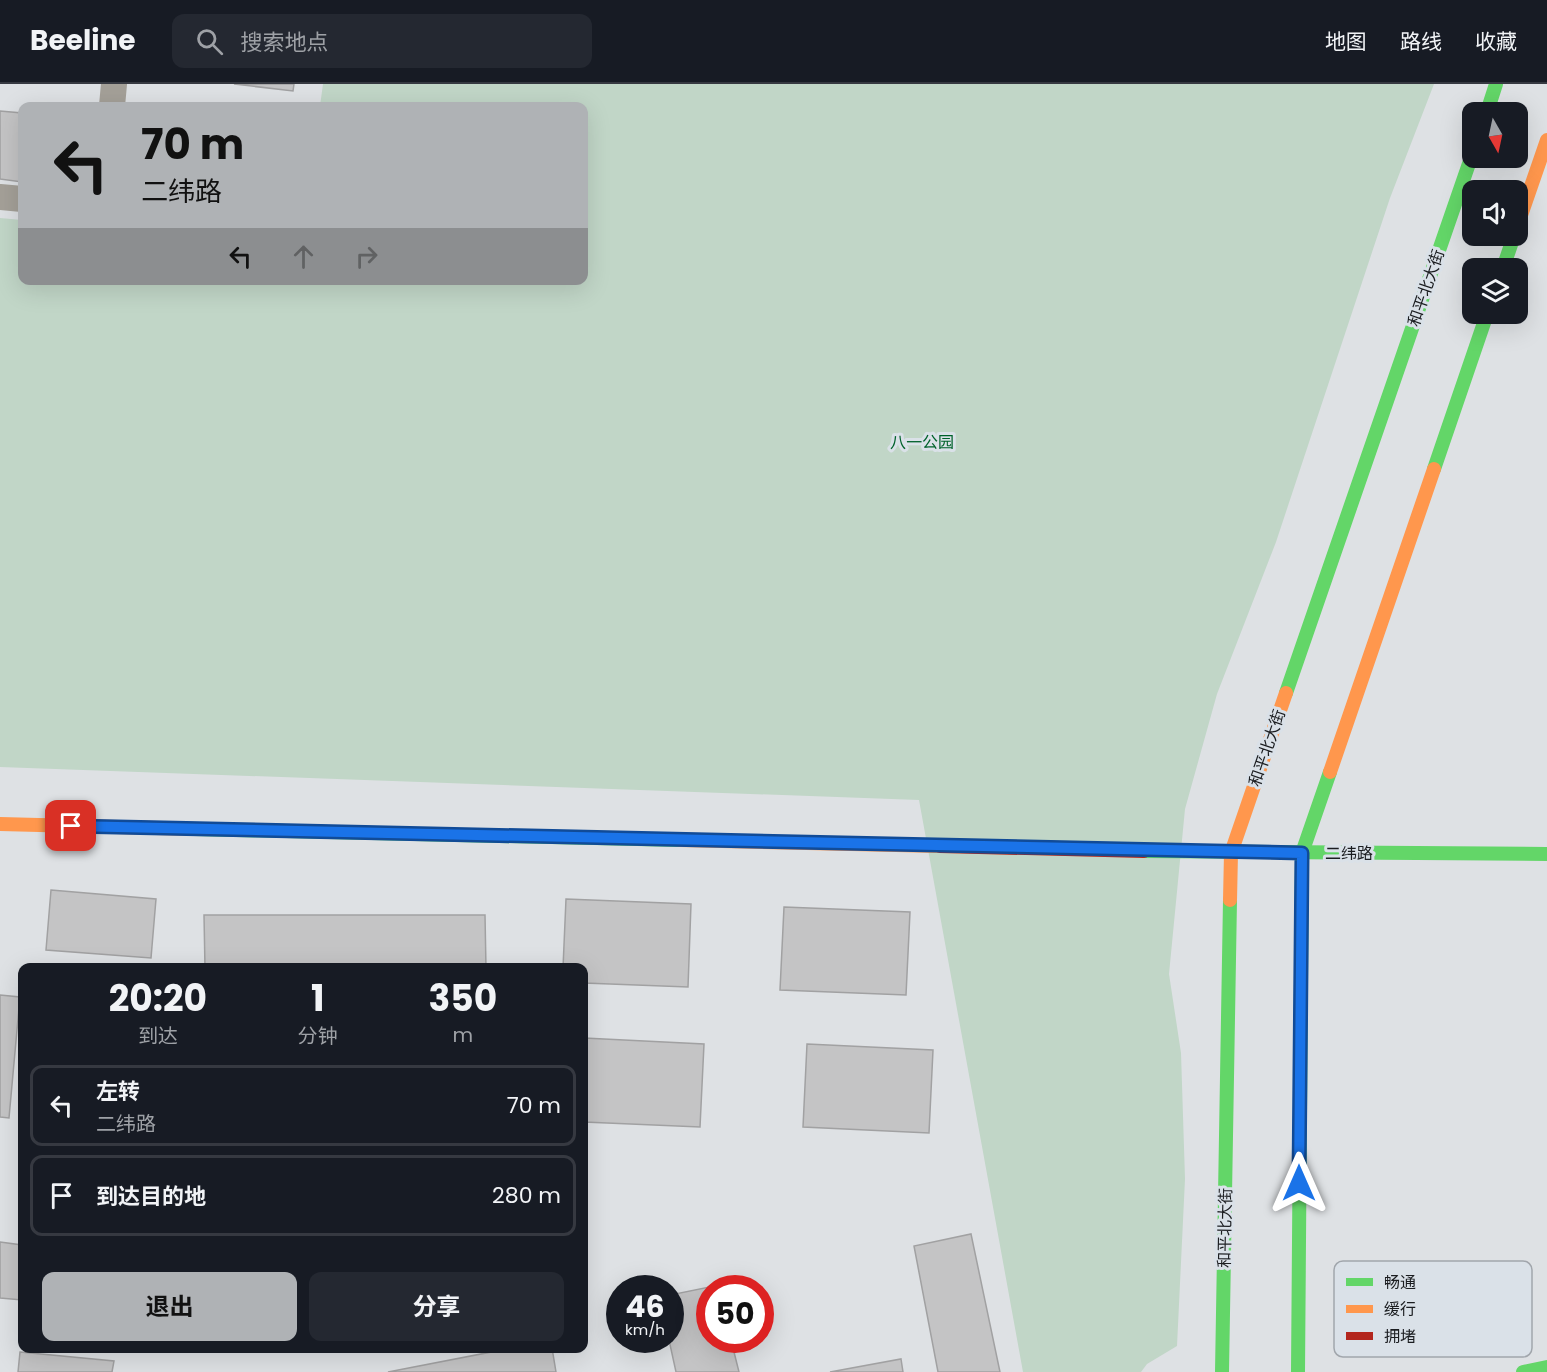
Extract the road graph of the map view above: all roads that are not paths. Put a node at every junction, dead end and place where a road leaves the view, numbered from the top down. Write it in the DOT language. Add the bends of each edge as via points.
graph roads {
  1 [pos="114,84"];
  2 [pos="1496,84"];
  3 [pos="112,102"];
  4 [pos="1490,102"];
  5 [pos="1547,140"];
  6 [pos="1467,168"];
  7 [pos="1528,196"];
  8 [pos="0,197"];
  9 [pos="18,199"];
  10 [pos="1484,324"];
  11 [pos="0,824"];
  12 [pos="1231,853"];
  13 [pos="1302,853"];
  14 [pos="1547,854"];
  15 [pos="1547,1367"];
  16 [pos="1222,1372"];
  17 [pos="1298,1372"];
  18 [pos="1522,1372"];
  1 -- 3 [label="street"];
  2 -- 4 [label="main road"];
  5 -- 7 [label="main road"];
  6 -- 12 [label="main road, 和平北大街"];
  8 -- 9 [label="street"];
  10 -- 13 [label="main road"];
  11 -- 12 [label="main road, 二纬路"];
  12 -- 13 [label="main road, 二纬路"];
  12 -- 16 [label="main road, 和平北大街"];
  13 -- 14 [label="main road, 二纬路"];
  13 -- 17 [label="main road"];
  15 -- 18 [label="main road"];
}
